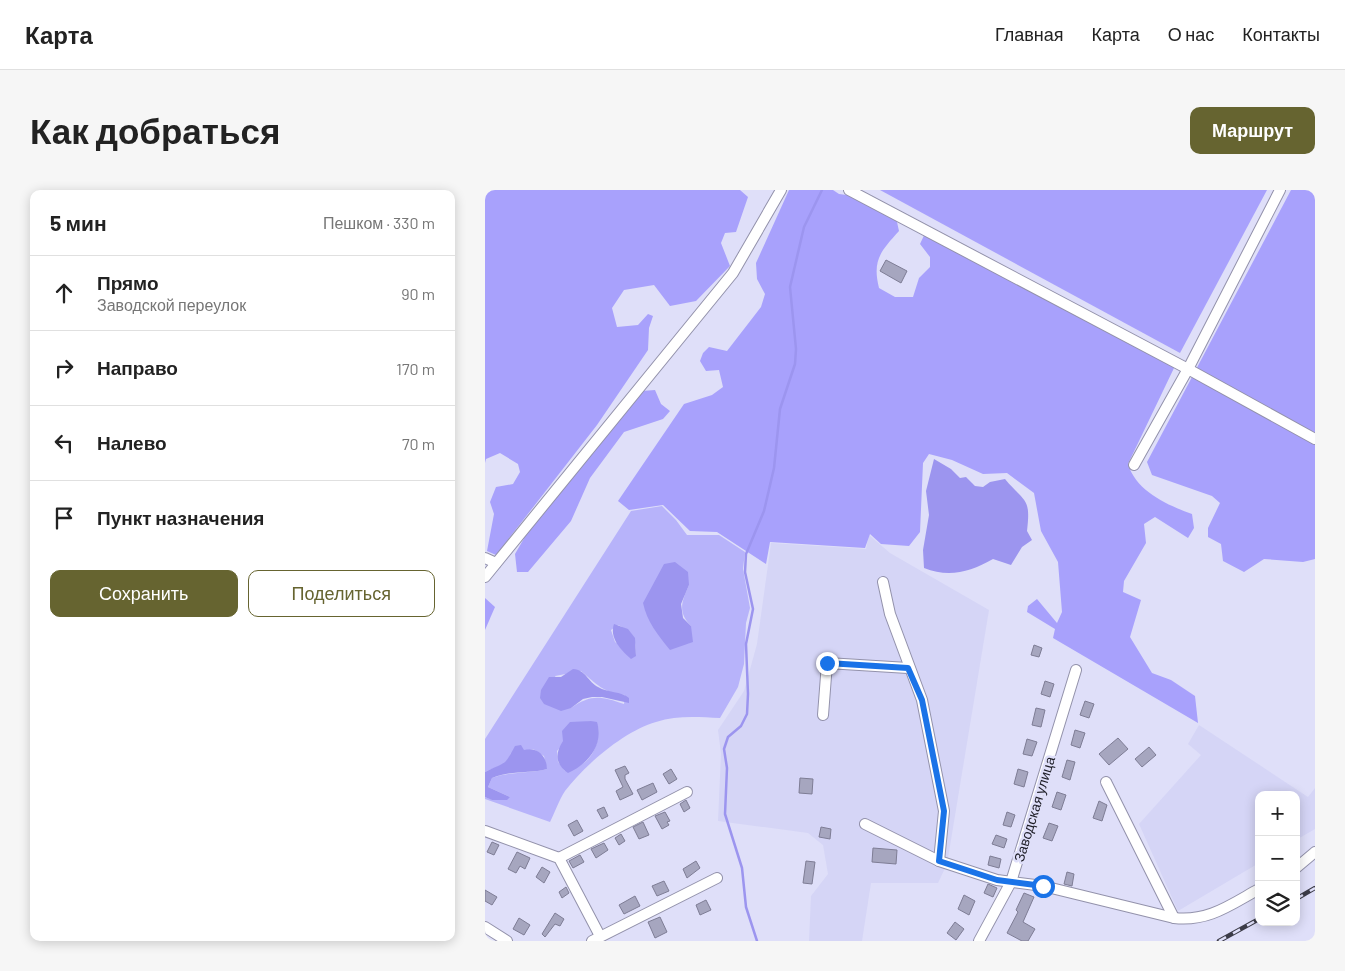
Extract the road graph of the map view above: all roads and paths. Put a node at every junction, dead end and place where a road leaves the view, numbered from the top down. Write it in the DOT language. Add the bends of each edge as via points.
graph roads {
  1 [pos="781,190"];
  2 [pos="849,190"];
  3 [pos="1280,190"];
  4 [pos="1187,369"];
  5 [pos="1315,439"];
  6 [pos="1134,465"];
  7 [pos="485,558"];
  8 [pos="496,563"];
  9 [pos="485,576"];
  10 [pos="883,582"];
  11 [pos="908,668"];
  12 [pos="1076,670"];
  13 [pos="823,716"];
  14 [pos="1106,782"];
  15 [pos="687,792"];
  16 [pos="865,824"];
  17 [pos="485,831"];
  18 [pos="1315,852"];
  19 [pos="559,858"];
  20 [pos="943,862"];
  21 [pos="1300,865"];
  22 [pos="717,878"];
  23 [pos="1011,882"];
  24 [pos="1255,891"];
  25 [pos="1174,918"];
  26 [pos="485,928"];
  27 [pos="596,938"];
  28 [pos="507,941"];
  29 [pos="979,941"];
  1 -- 8 [label="street" via="733,273"];
  2 -- 4 [label="street"];
  3 -- 4 [label="street"];
  4 -- 5 [label="street"];
  4 -- 6 [label="street"];
  7 -- 8 [label="street"];
  8 -- 9 [label="street"];
  10 -- 11 [label="street"];
  11 -- 13 [label="street" via="827,663"];
  11 -- 20 [label="street" via="922,700 944,811"];
  12 -- 23 [label="street, Заводская улица"];
  14 -- 25 [label="street"];
  15 -- 19 [label="street"];
  16 -- 20 [label="street"];
  17 -- 19 [label="street"];
  18 -- 21 [label="street"];
  19 -- 27 [label="street"];
  20 -- 23 [label="street"];
  22 -- 27 [label="street"];
  23 -- 25 [label="street" via="1043,886"];
  23 -- 29 [label="street, Заводская улица"];
  24 -- 25 [label="street" via="1202,918"];
  26 -- 28 [label="street"];
}
